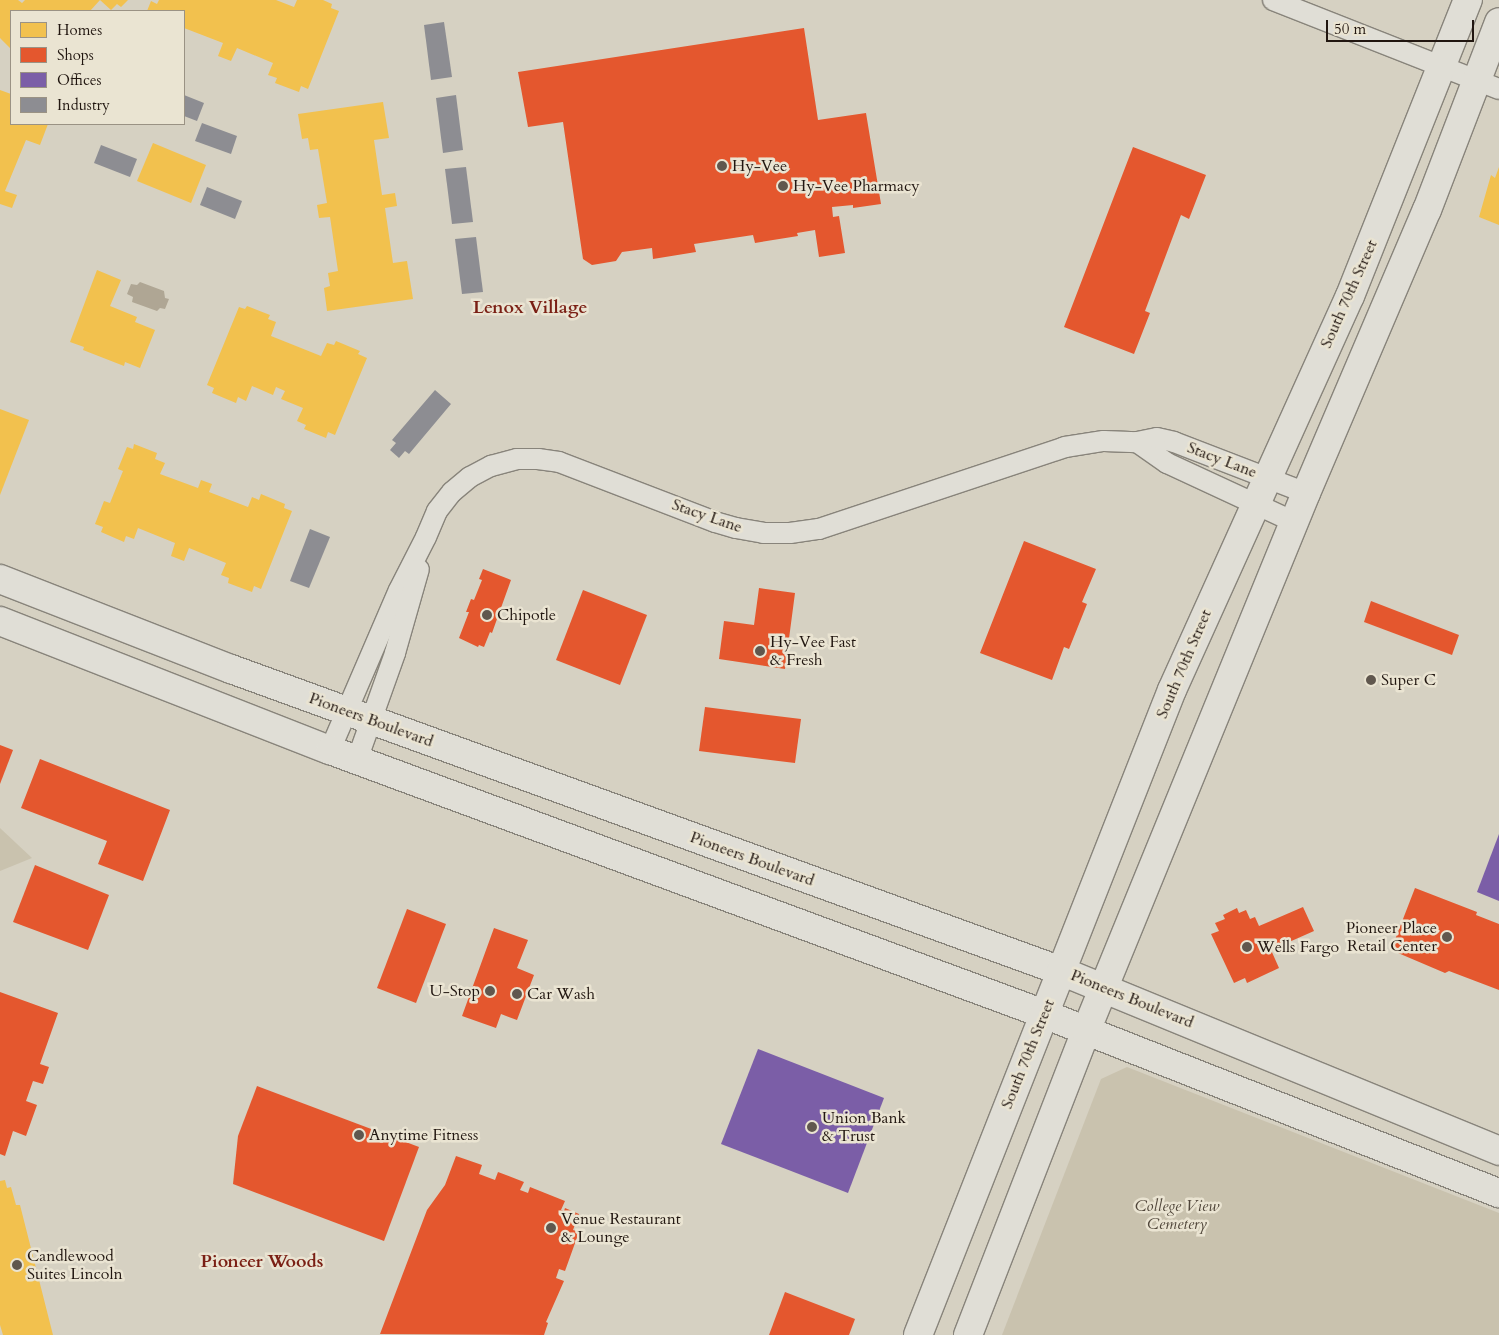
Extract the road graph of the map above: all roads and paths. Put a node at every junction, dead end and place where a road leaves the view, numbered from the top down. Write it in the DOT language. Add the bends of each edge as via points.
graph roads {
  1 [pos="1274,0"];
  2 [pos="1468,0"];
  3 [pos="1499,22"];
  4 [pos="1442,68"];
  5 [pos="1488,85"];
  6 [pos="1137,442"];
  7 [pos="1267,477"];
  8 [pos="1306,493"];
  9 [pos="1254,505"];
  10 [pos="1294,522"];
  11 [pos="426,538"];
  12 [pos="0,579"];
  13 [pos="0,621"];
  14 [pos="348,712"];
  15 [pos="373,721"];
  16 [pos="330,750"];
  17 [pos="357,760"];
  18 [pos="1061,971"];
  19 [pos="1103,988"];
  20 [pos="1044,1014"];
  21 [pos="1086,1031"];
  22 [pos="1499,1151"];
  23 [pos="1499,1193"];
  24 [pos="918,1335"];
  25 [pos="968,1335"];
  1 -- 4 [label="street"];
  2 -- 4 [label="main road, South 70th Street"];
  3 -- 5 [label="main road"];
  4 -- 5 [label="street"];
  4 -- 7 [label="main road, South 70th Street" via="1350,296"];
  5 -- 8 [label="main road" via="1423,219"];
  6 -- 7 [label="street, Stacy Lane" via="1157,438 1174,442"];
  6 -- 9 [label="street, Stacy Lane" via="1167,463"];
  6 -- 11 [label="street, Stacy Lane" via="1104,441 1065,447 819,529 790,533 736,528 559,462 517,459 491,466 452,492 437,511"];
  7 -- 8 [label="street, Stacy Lane"];
  7 -- 9 [label="main road, South 70th Street"];
  8 -- 10 [label="main road"];
  9 -- 10 [label="street, Stacy Lane"];
  9 -- 18 [label="main road, South 70th Street" via="1172,690"];
  10 -- 19 [label="main road"];
  11 -- 14 [label="street, Stacy Lane" via="399,590"];
  11 -- 15 [label="street, Stacy Lane" via="410,603"];
  12 -- 14 [label="main road, Pioneers Boulevard"];
  13 -- 16 [label="main road"];
  14 -- 15 [label="main road, Pioneers Boulevard"];
  14 -- 16 [label="street, Stacy Lane"];
  15 -- 17 [label="street, Stacy Lane"];
  15 -- 18 [label="main road, Pioneers Boulevard"];
  16 -- 17 [label="main road"];
  17 -- 20 [label="main road"];
  18 -- 19 [label="main road, Pioneers Boulevard"];
  18 -- 20 [label="main road, South 70th Street"];
  19 -- 21 [label="main road"];
  19 -- 22 [label="main road, Pioneers Boulevard"];
  20 -- 21 [label="main road"];
  20 -- 24 [label="main road, South 70th Street"];
  21 -- 23 [label="main road"];
  21 -- 25 [label="main road"];
}
